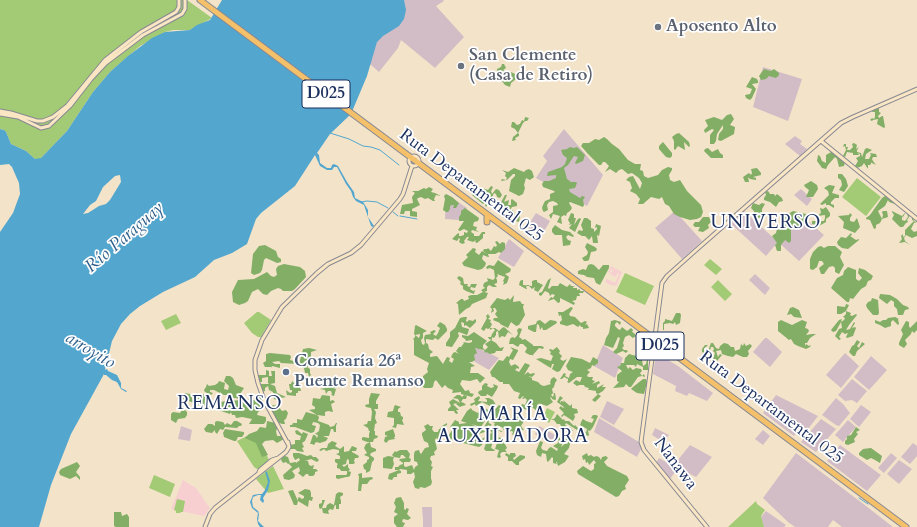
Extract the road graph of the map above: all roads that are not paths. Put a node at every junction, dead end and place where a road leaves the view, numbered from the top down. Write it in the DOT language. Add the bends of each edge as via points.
graph roads {
  1 [pos="178,0"];
  2 [pos="185,0"];
  3 [pos="200,0"];
  4 [pos="176,12"];
  5 [pos="180,16"];
  6 [pos="148,30"];
  7 [pos="112,56"];
  8 [pos="917,89"];
  9 [pos="0,112"];
  10 [pos="46,120"];
  11 [pos="41,121"];
  12 [pos="41,128"];
  13 [pos="46,128"];
  14 [pos="821,141"];
  15 [pos="413,163"];
  16 [pos="917,219"];
  17 [pos="557,267"];
  18 [pos="655,340"];
  19 [pos="205,527"];
  20 [pos="708,527"];
  21 [pos="902,527"];
  22 [pos="906,527"];
  1 -- 4 [label="street" via="179,7"];
  2 -- 5 [label="street" via="184,13"];
  3 -- 15 [label="highway, Ruta Departamental 025 / D025"];
  4 -- 5 [label="street"];
  4 -- 6 [label="street"];
  5 -- 6 [label="street"];
  6 -- 7 [label="street"];
  7 -- 10 [label="street" via="99,66 67,106"];
  7 -- 13 [label="street" via="67,110"];
  8 -- 14 [label="street, Nanawa" via="850,118"];
  9 -- 11 [label="street"];
  9 -- 12 [label="street"];
  10 -- 11 [label="street"];
  10 -- 13 [label="street"];
  11 -- 12 [label="street"];
  12 -- 13 [label="street"];
  14 -- 16 [label="street"];
  14 -- 18 [label="street, Nanawa" via="667,276 662,283"];
  15 -- 17 [label="highway, Ruta Departamental 025 / D025" via="515,241"];
  15 -- 17 [label="highway, Ruta Departamental 025 / D025" via="446,181 527,241"];
  15 -- 19 [label="street" via="400,199 361,245 328,264 278,312 262,340 255,360 255,370 264,399 288,442 288,450 215,508"];
  17 -- 18 [label="highway, Ruta Departamental 025 / D025" via="635,322"];
  17 -- 18 [label="highway, Ruta Departamental 025 / D025" via="596,301"];
  18 -- 20 [label="street, Nanawa" via="642,444 644,450"];
  18 -- 21 [label="highway, Ruta Departamental 025 / D025"];
  18 -- 22 [label="highway, Ruta Departamental 025 / D025"];
}
